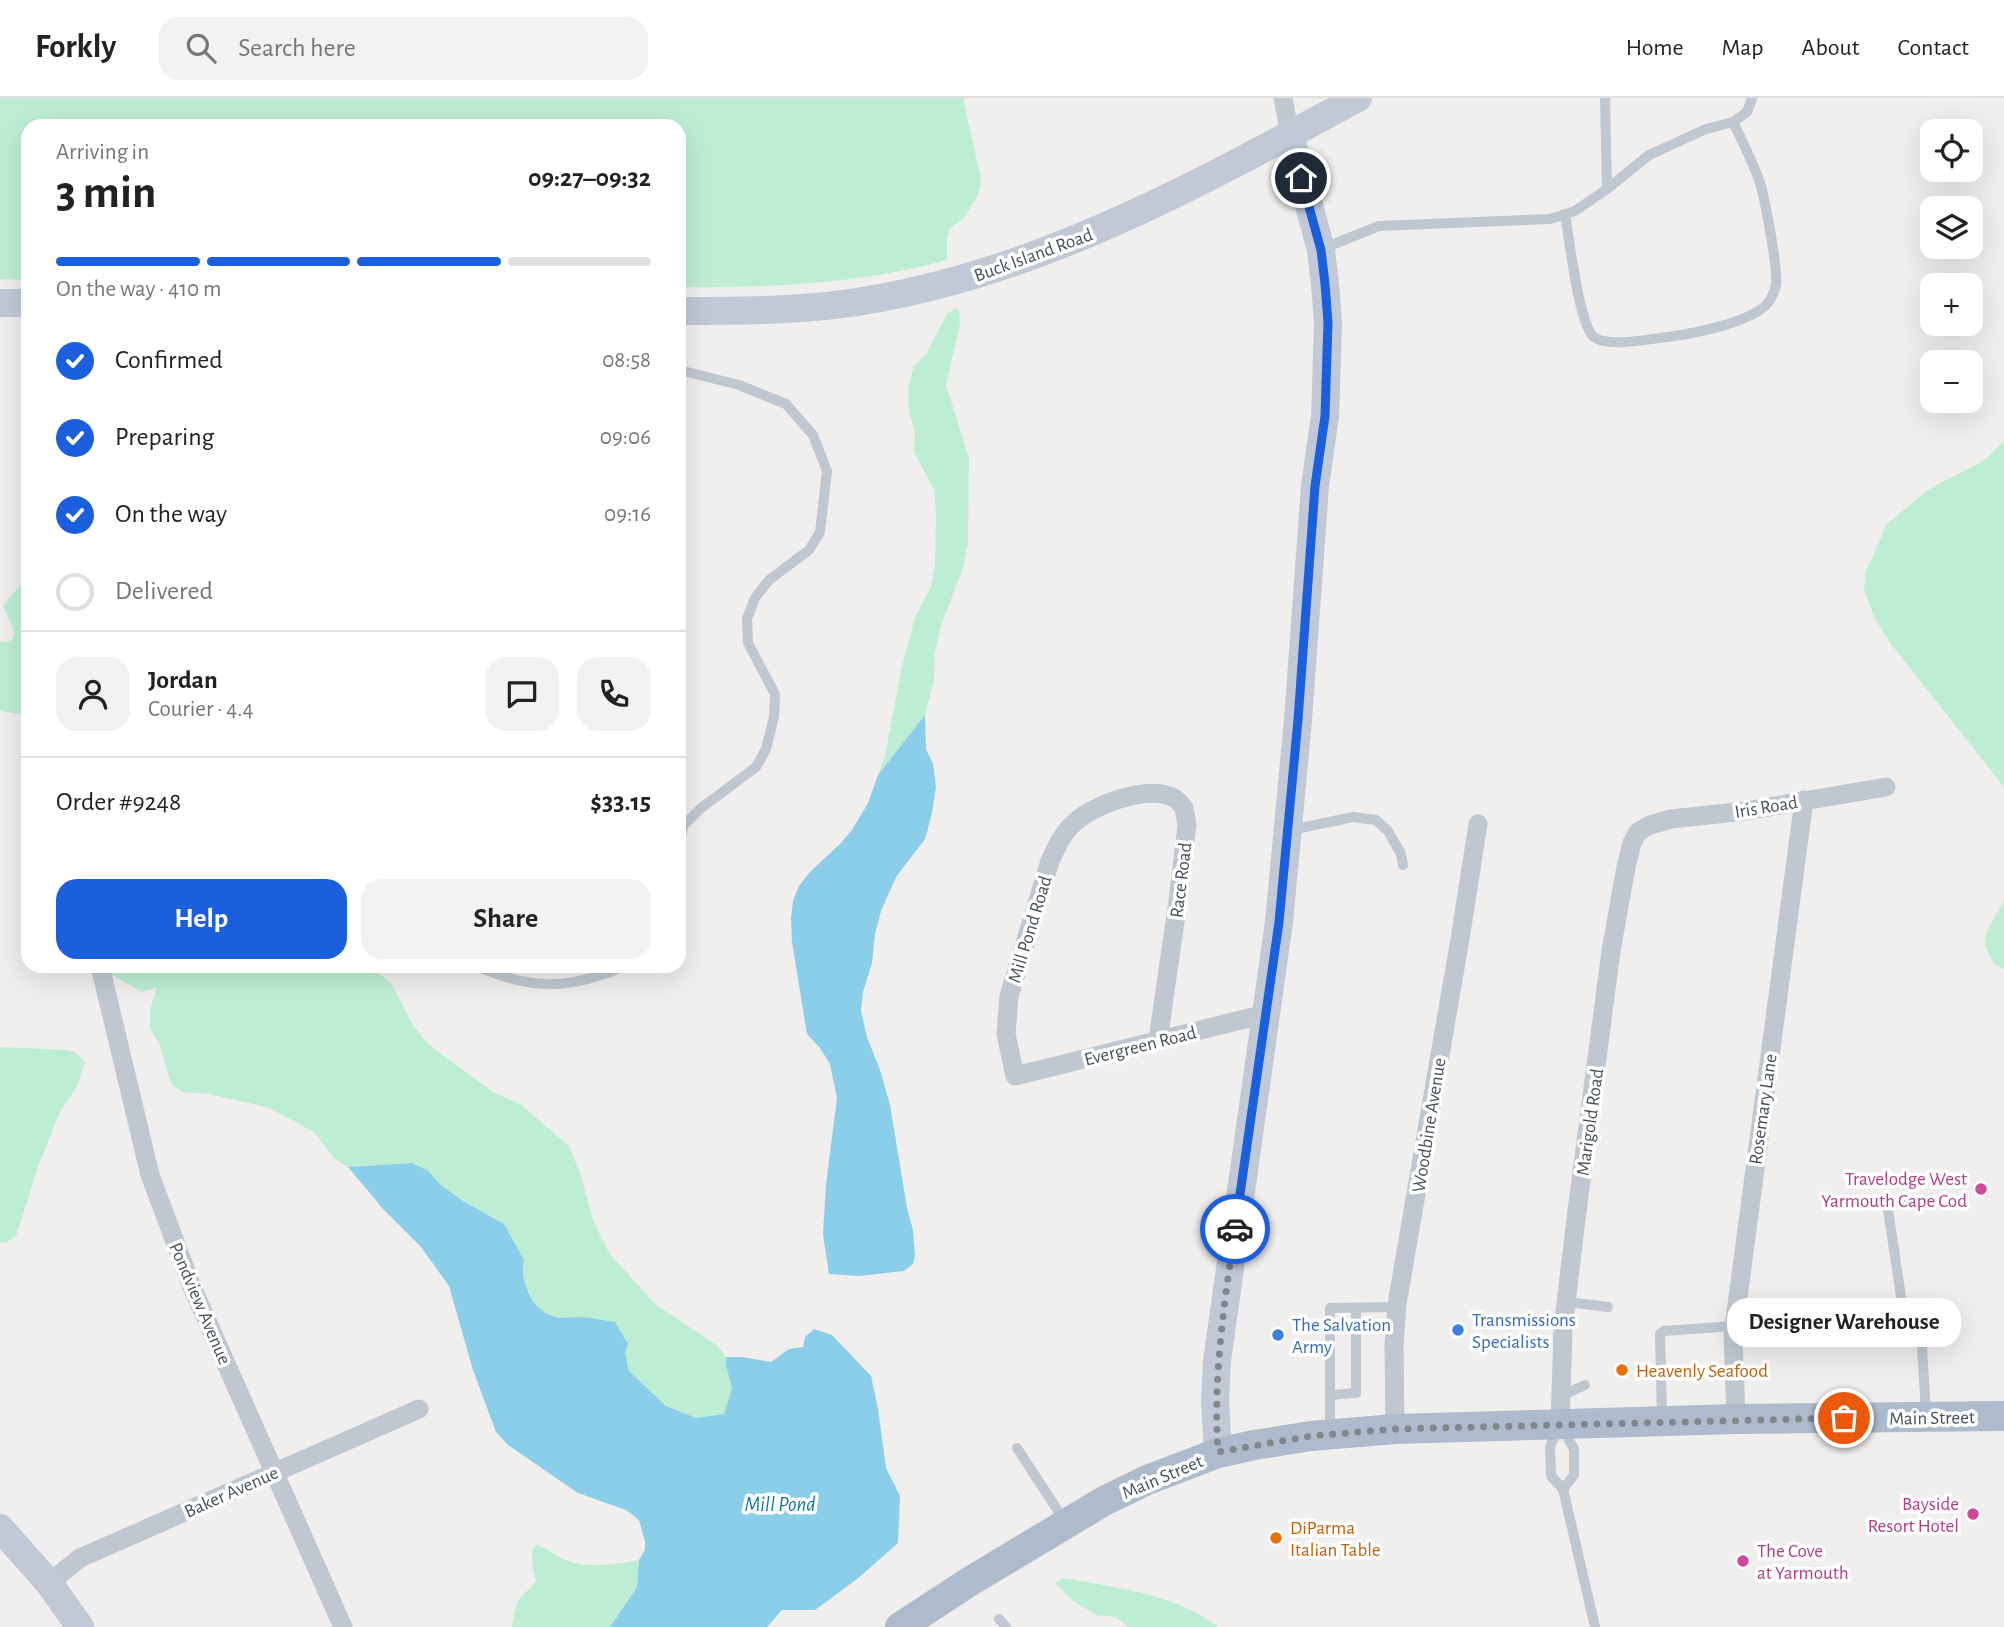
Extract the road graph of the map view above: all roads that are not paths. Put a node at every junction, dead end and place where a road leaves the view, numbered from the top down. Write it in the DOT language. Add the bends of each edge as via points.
graph roads {
  1 [pos="1283,98"];
  2 [pos="1358,98"];
  3 [pos="1605,98"];
  4 [pos="1752,98"];
  5 [pos="1733,122"];
  6 [pos="1290,135"];
  7 [pos="1607,189"];
  8 [pos="1565,214"];
  9 [pos="1321,250"];
  10 [pos="0,303"];
  11 [pos="21,303"];
  12 [pos="686,311"];
  13 [pos="686,372"];
  14 [pos="1886,787"];
  15 [pos="1804,800"];
  16 [pos="1102,804"];
  17 [pos="686,823"];
  18 [pos="1478,824"];
  19 [pos="1646,827"];
  20 [pos="1287,831"];
  21 [pos="1403,865"];
  22 [pos="102,973"];
  23 [pos="493,973"];
  24 [pos="607,973"];
  25 [pos="1265,1014"];
  26 [pos="1158,1040"];
  27 [pos="1015,1076"];
  28 [pos="1929,1200"];
  29 [pos="1567,1302"];
  30 [pos="1396,1307"];
  31 [pos="1608,1307"];
  32 [pos="1356,1308"];
  33 [pos="1734,1326"];
  34 [pos="1585,1385"];
  35 [pos="1330,1395"];
  36 [pos="419,1409"];
  37 [pos="1560,1410"];
  38 [pos="2004,1416"];
  39 [pos="1926,1417"];
  40 [pos="1736,1419"];
  41 [pos="1662,1421"];
  42 [pos="1395,1429"];
  43 [pos="1330,1434"];
  44 [pos="1017,1448"];
  45 [pos="1218,1452"];
  46 [pos="275,1471"];
  47 [pos="1563,1489"];
  48 [pos="1066,1524"];
  49 [pos="0,1528"];
  50 [pos="49,1583"];
  51 [pos="80,1627"];
  52 [pos="343,1627"];
  53 [pos="900,1627"];
  54 [pos="1595,1627"];
  1 -- 6 [label="street"];
  2 -- 6 [label="main road, Buck Island Road"];
  3 -- 7 [label="lane"];
  4 -- 5 [label="lane" via="1747,112"];
  5 -- 7 [label="lane" via="1649,155"];
  5 -- 8 [label="lane" via="1760,183 1775,265 1776,285 1770,302 1757,311 1738,321 1682,335 1607,343 1594,337 1582,312"];
  6 -- 9 [label="main road"];
  6 -- 12 [label="main road, Buck Island Road" via="1129,218 969,278 873,300 747,311"];
  7 -- 8 [label="lane"];
  8 -- 9 [label="lane" via="1550,219 1379,226"];
  9 -- 20 [label="main road" via="1328,322 1325,416 1315,486"];
  10 -- 11 [label="main road"];
  13 -- 17 [label="lane" via="740,384 786,404 813,435 827,471 820,532 809,550 769,580 747,619 748,643 775,694 765,749 756,767"];
  14 -- 15 [label="street, Iris Road"];
  15 -- 19 [label="street, Iris Road" via="1671,819"];
  15 -- 33 [label="street, Rosemary Lane"];
  16 -- 26 [label="street, Race Road" via="1154,794 1172,797 1184,807 1187,825"];
  16 -- 27 [label="street, Mill Pond Road" via="1072,824 1050,862 1009,996 1006,1034"];
  18 -- 30 [label="street, Woodbine Avenue"];
  19 -- 29 [label="street, Marigold Road" via="1632,843 1611,951"];
  20 -- 21 [label="lane" via="1353,817 1376,820 1388,831"];
  20 -- 25 [label="main road"];
  22 -- 46 [label="street, Pondview Avenue" via="160,1205"];
  23 -- 24 [label="lane" via="542,985 576,983"];
  25 -- 26 [label="street, Evergreen Road"];
  25 -- 45 [label="main road" via="1217,1361"];
  26 -- 27 [label="street, Evergreen Road"];
  28 -- 39 [label="lane" via="1887,1203 1903,1310 1921,1330"];
  29 -- 31 [label="lane"];
  29 -- 37 [label="street, Marigold Road"];
  30 -- 32 [label="lane"];
  30 -- 42 [label="street, Woodbine Avenue"];
  32 -- 35 [label="lane" via="1356,1393"];
  32 -- 35 [label="lane" via="1330,1308"];
  33 -- 40 [label="street, Rosemary Lane"];
  33 -- 41 [label="lane" via="1664,1331 1659,1337"];
  34 -- 37 [label="lane"];
  35 -- 43 [label="lane"];
  36 -- 46 [label="street, Baker Avenue"];
  37 -- 41 [label="main road, Main Street"];
  37 -- 42 [label="main road, Main Street"];
  37 -- 47 [label="lane" via="1550,1447 1551,1476"];
  37 -- 47 [label="lane" via="1574,1449 1574,1475"];
  38 -- 39 [label="main road, Main Street"];
  39 -- 40 [label="main road, Main Street"];
  40 -- 41 [label="main road, Main Street"];
  42 -- 43 [label="main road, Main Street"];
  43 -- 45 [label="main road, Main Street"];
  44 -- 48 [label="lane"];
  45 -- 48 [label="main road, Main Street" via="1147,1480"];
  46 -- 50 [label="street, Baker Avenue" via="80,1558"];
  46 -- 52 [label="street, Pondview Avenue"];
  47 -- 54 [label="lane"];
  48 -- 53 [label="main road, Main Street"];
  49 -- 50 [label="main road"];
  50 -- 51 [label="main road"];
}
